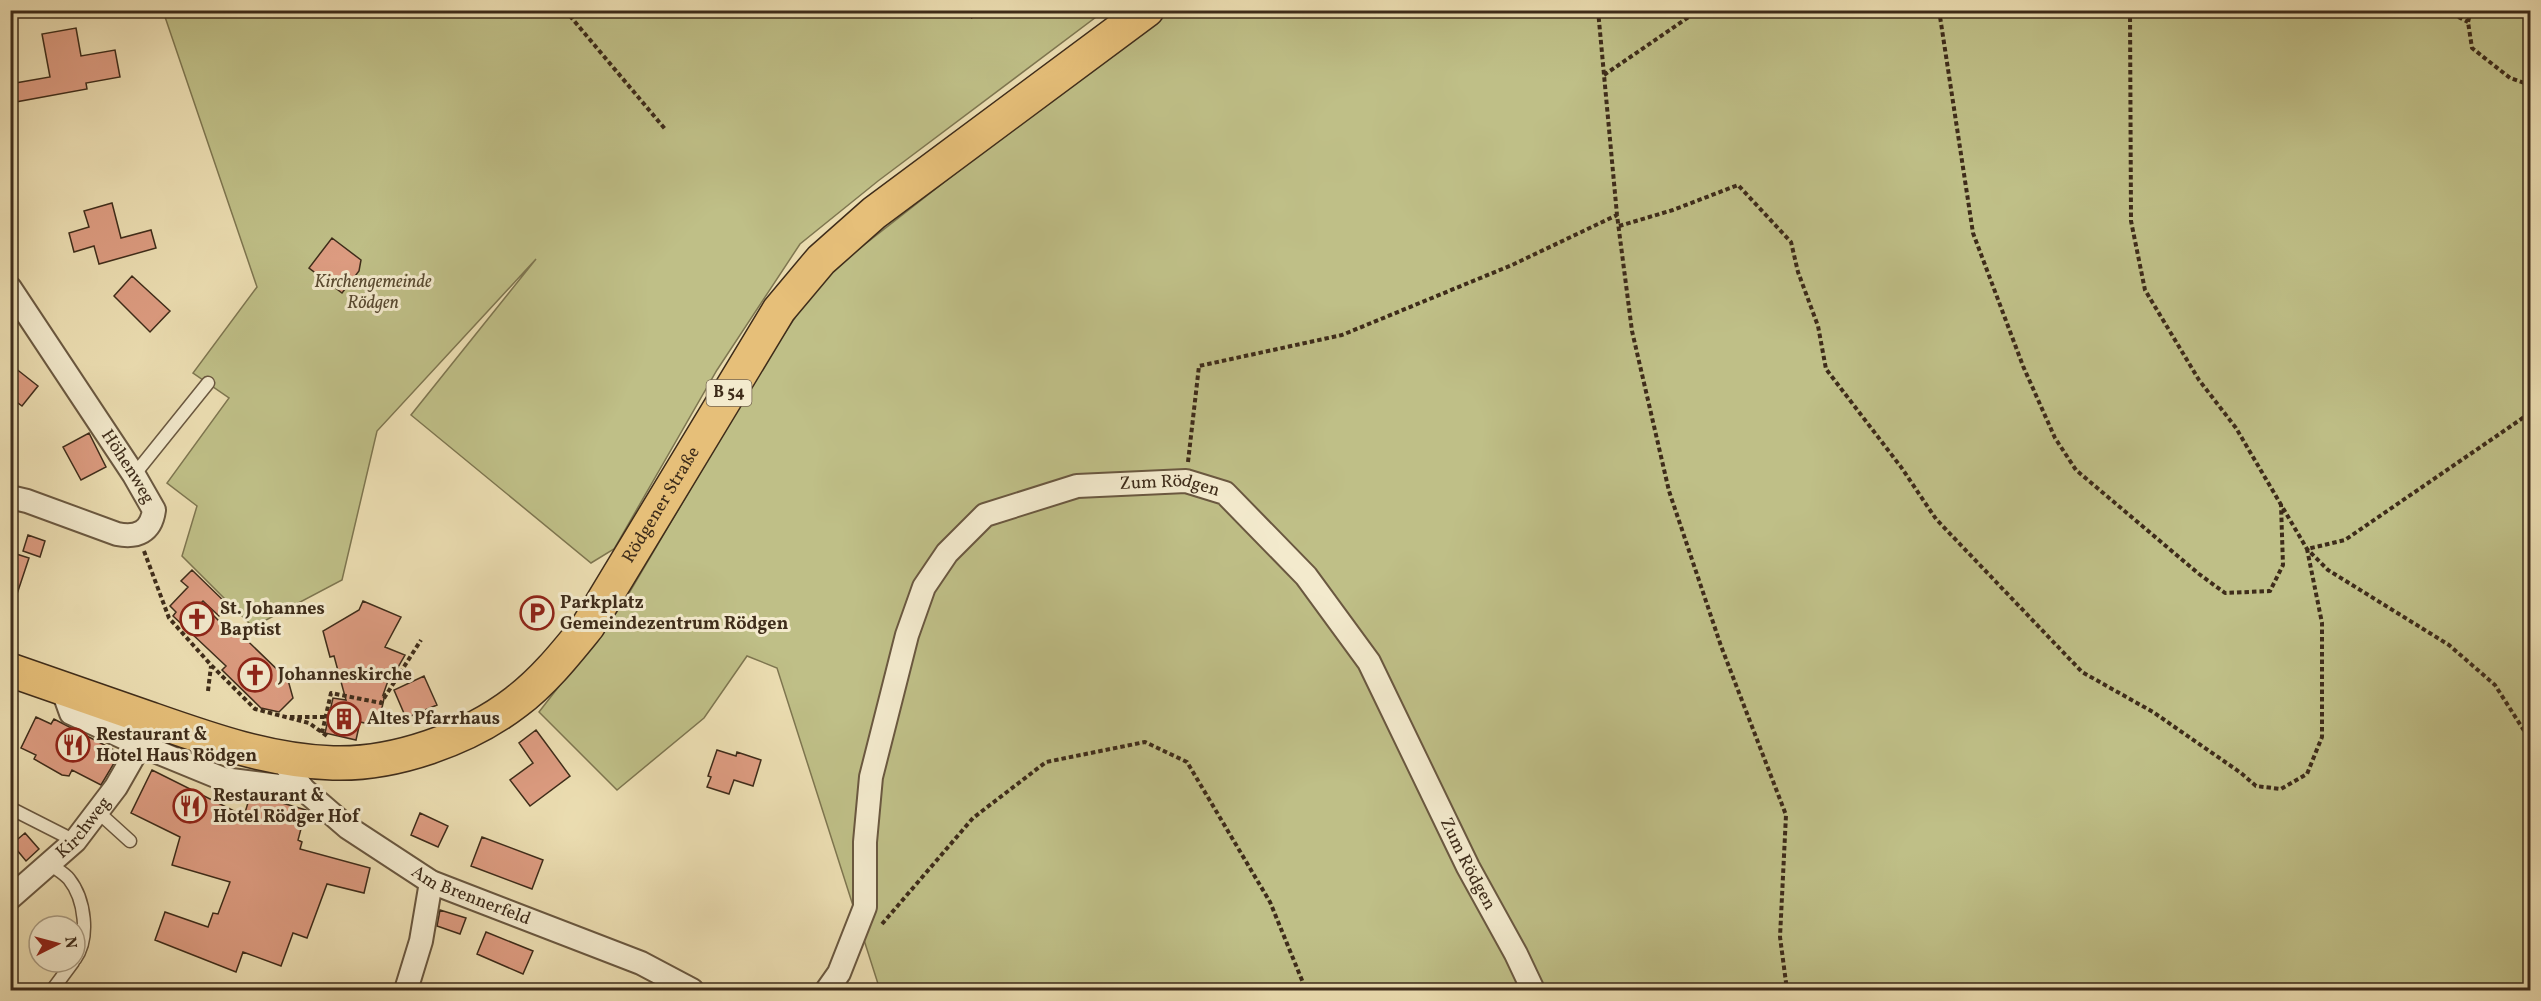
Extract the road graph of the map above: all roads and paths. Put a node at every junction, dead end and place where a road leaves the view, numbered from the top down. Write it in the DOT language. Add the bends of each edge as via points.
graph roads {
  1 [pos="565,10"];
  2 [pos="969,10"];
  3 [pos="1147,10"];
  4 [pos="1598,10"];
  5 [pos="1699,10"];
  6 [pos="1939,10"];
  7 [pos="2130,10"];
  8 [pos="2445,10"];
  9 [pos="2471,10"];
  10 [pos="973,18"];
  11 [pos="2468,22"];
  12 [pos="1605,75"];
  13 [pos="2530,85"];
  14 [pos="665,129"];
  15 [pos="1617,215"];
  16 [pos="1619,226"];
  17 [pos="10,288"];
  18 [pos="208,383"];
  19 [pos="2530,412"];
  20 [pos="134,475"];
  21 [pos="1186,481"];
  22 [pos="10,497"];
  23 [pos="2281,504"];
  24 [pos="139,535"];
  25 [pos="2307,549"];
  26 [pos="421,640"];
  27 [pos="211,665"];
  28 [pos="10,670"];
  29 [pos="62,688"];
  30 [pos="208,691"];
  31 [pos="281,717"];
  32 [pos="326,717"];
  33 [pos="309,723"];
  34 [pos="322,733"];
  35 [pos="2530,740"];
  36 [pos="140,745"];
  37 [pos="280,758"];
  38 [pos="303,789"];
  39 [pos="10,808"];
  40 [pos="98,812"];
  41 [pos="75,840"];
  42 [pos="130,841"];
  43 [pos="50,864"];
  44 [pos="431,882"];
  45 [pos="10,898"];
  46 [pos="83,914"];
  47 [pos="876,930"];
  48 [pos="65,974"];
  49 [pos="2530,979"];
  50 [pos="838,985"];
  51 [pos="54,989"];
  52 [pos="405,990"];
  53 [pos="692,990"];
  54 [pos="1306,990"];
  55 [pos="1533,990"];
  56 [pos="1787,990"];
  57 [pos="2529,990"];
  1 -- 14 [label="path"];
  2 -- 10 [label="path"];
  3 -- 37 [label="main road, Rödgener Straße / B 54" via="874,213 821,260 779,310 588,626 549,673 517,702 488,721 423,750 346,763"];
  4 -- 12 [label="path"];
  5 -- 12 [label="path"];
  6 -- 23 [label="path" via="1973,233 2023,366 2055,438 2076,470 2225,593 2270,591 2283,565"];
  7 -- 23 [label="path" via="2131,221 2145,290"];
  8 -- 11 [label="path"];
  9 -- 11 [label="path"];
  11 -- 13 [label="path" via="2472,48 2510,78"];
  12 -- 15 [label="path"];
  15 -- 16 [label="path"];
  15 -- 21 [label="path" via="1512,265 1342,335 1199,366"];
  16 -- 25 [label="path" via="1738,184 1791,242 1818,326 1826,369 1901,467 1935,519 2082,672 2153,712 2256,786 2281,789 2307,774 2322,737 2322,623"];
  16 -- 56 [label="path" via="1632,331 1669,491 1721,646 1786,815 1780,937"];
  17 -- 20 [label="street, Höhenweg"];
  18 -- 20 [label="lane"];
  19 -- 25 [label="path" via="2345,540"];
  20 -- 24 [label="street, Höhenweg" via="153,510 149,526"];
  21 -- 50 [label="street, Zum Rödgen" via="1077,486 985,515 947,552 924,586 907,635 871,777 865,907"];
  21 -- 55 [label="street, Zum Rödgen" via="1225,493 1306,576 1369,662 1468,867"];
  22 -- 24 [label="street, Höhenweg" via="117,534"];
  23 -- 25 [label="path"];
  24 -- 27 [label="path" via="169,618"];
  25 -- 35 [label="path" via="2328,570 2449,645 2495,686"];
  26 -- 32 [label="path" via="381,703 331,693"];
  27 -- 30 [label="path"];
  27 -- 31 [label="path" via="255,709"];
  28 -- 29 [label="main road, Rödgener Straße / B 54"];
  29 -- 36 [label="street" via="71,712"];
  29 -- 37 [label="main road, Rödgener Straße / B 54" via="219,743"];
  31 -- 32 [label="path"];
  31 -- 33 [label="path"];
  32 -- 34 [label="path"];
  36 -- 38 [label="street" via="223,779"];
  36 -- 40 [label="street, Kirchweg"];
  37 -- 38 [label="street, Am Brennerfeld"];
  38 -- 44 [label="street, Am Brennerfeld" via="347,827"];
  39 -- 41 [label="lane"];
  40 -- 41 [label="street, Kirchweg"];
  40 -- 42 [label="lane"];
  41 -- 43 [label="street, Kirchweg"];
  43 -- 45 [label="street, Kirchweg"];
  43 -- 46 [label="lane" via="68,878"];
  44 -- 52 [label="street" via="421,940"];
  44 -- 53 [label="street, Am Brennerfeld" via="641,963"];
  47 -- 54 [label="path" via="973,818 1046,762 1145,742 1187,762 1270,902"];
  48 -- 51 [label="lane"];
  49 -- 57 [label="path"];
}
